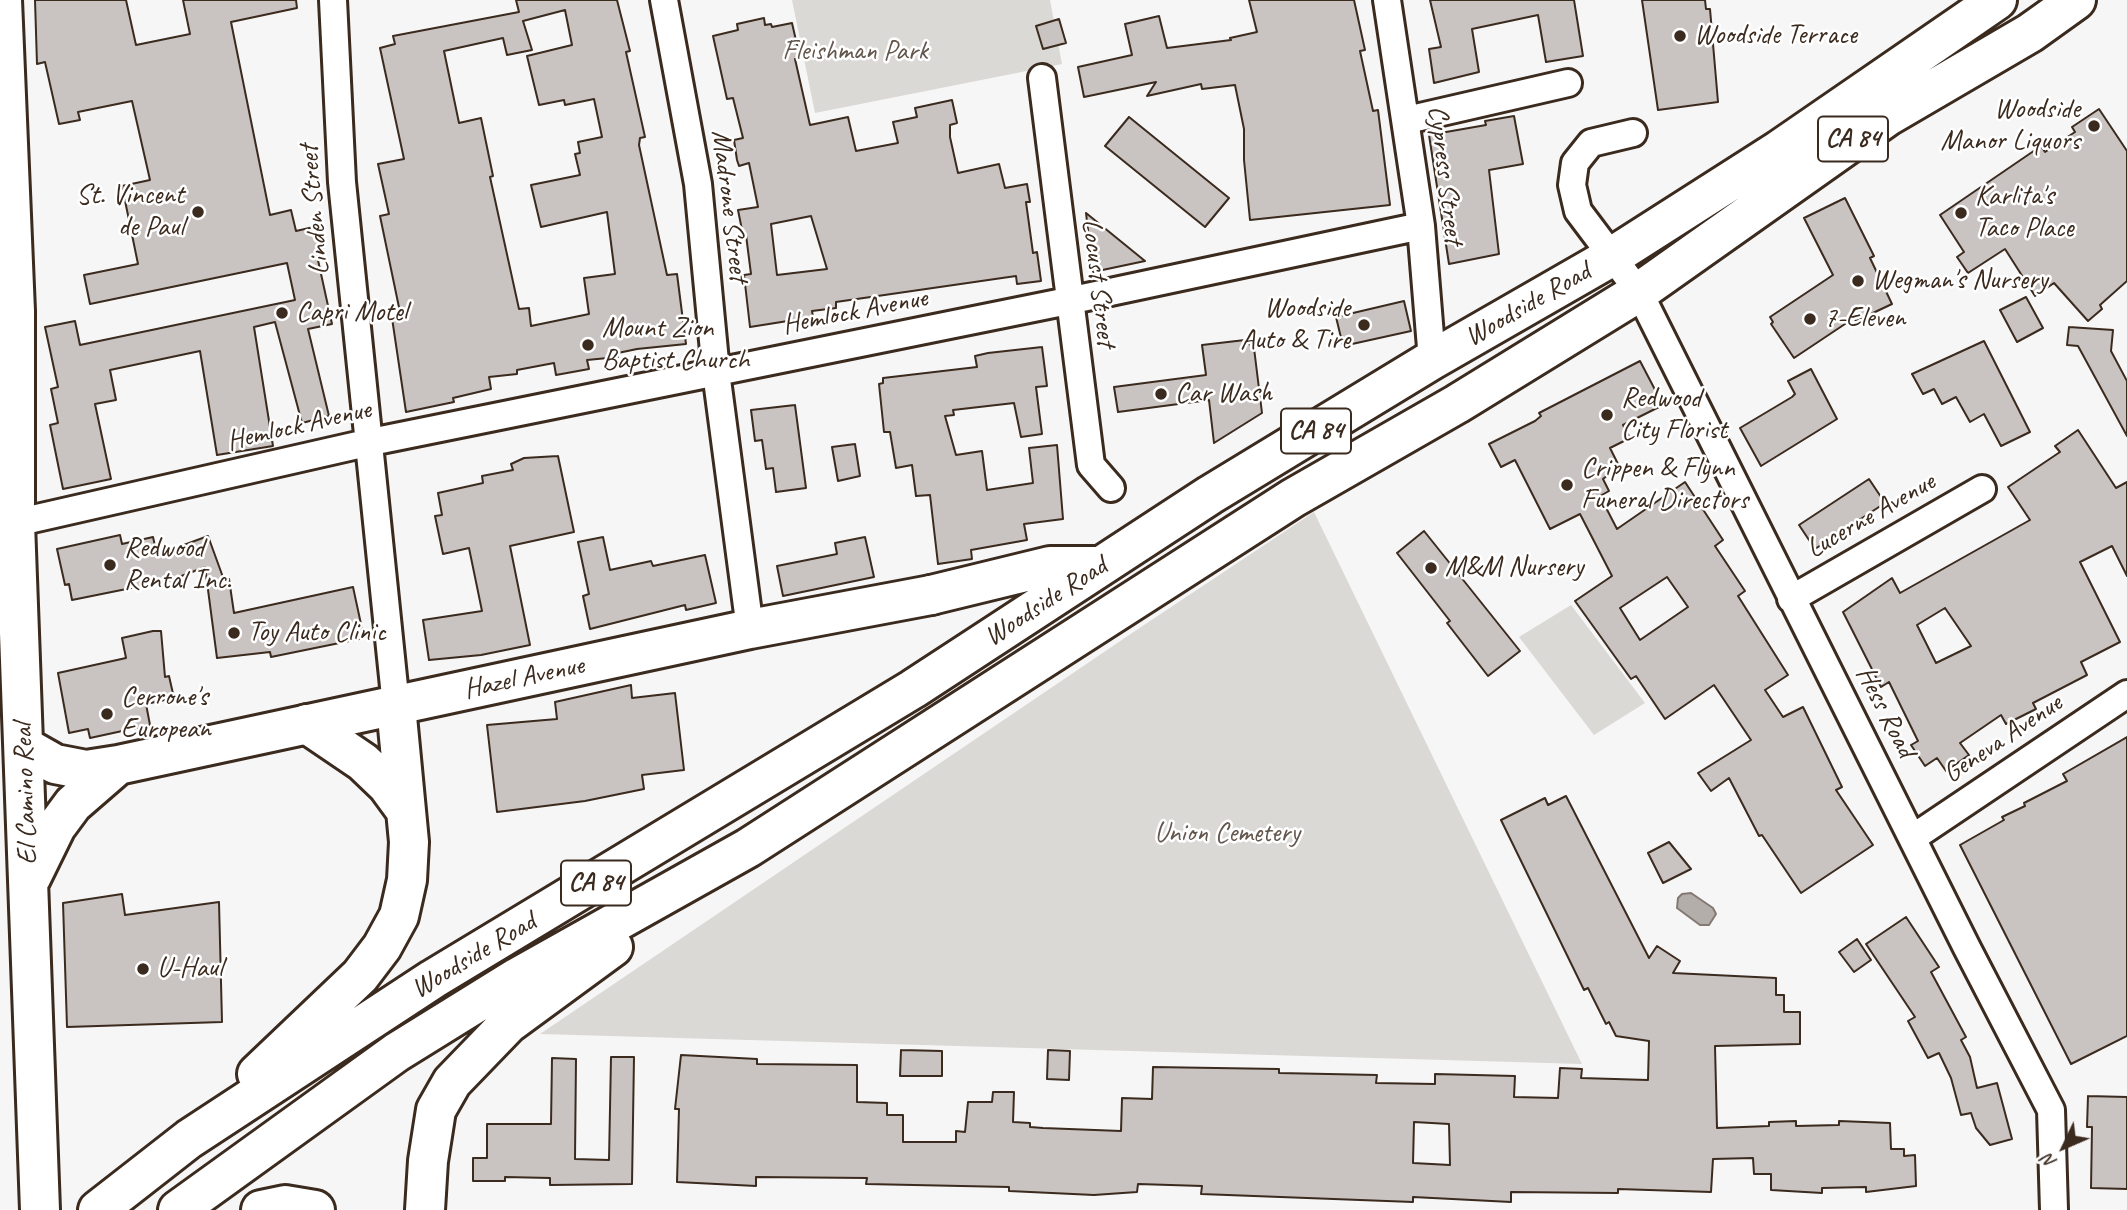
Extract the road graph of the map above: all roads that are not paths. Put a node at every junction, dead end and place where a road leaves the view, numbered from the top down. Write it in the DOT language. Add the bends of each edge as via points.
graph roads {
  1 [pos="2,0"];
  2 [pos="333,0"];
  3 [pos="1387,0"];
  4 [pos="1997,0"];
  5 [pos="2076,0"];
  6 [pos="668,1"];
  7 [pos="1042,78"];
  8 [pos="1568,83"];
  9 [pos="1407,120"];
  10 [pos="1633,133"];
  11 [pos="1421,226"];
  12 [pos="1613,256"];
  13 [pos="1639,292"];
  14 [pos="1068,301"];
  15 [pos="7,312"];
  16 [pos="1432,360"];
  17 [pos="716,372"];
  18 [pos="371,442"];
  19 [pos="1111,488"];
  20 [pos="1982,489"];
  21 [pos="15,523"];
  22 [pos="1101,566"];
  23 [pos="1791,599"];
  24 [pos="750,629"];
  25 [pos="2127,694"];
  26 [pos="396,706"];
  27 [pos="307,724"];
  28 [pos="24,747"];
  29 [pos="118,765"];
  30 [pos="406,811"];
  31 [pos="1914,837"];
  32 [pos="748,848"];
  33 [pos="28,883"];
  34 [pos="189,1139"];
  35 [pos="40,1210"];
  36 [pos="98,1210"];
  37 [pos="178,1210"];
  38 [pos="261,1210"];
  39 [pos="315,1210"];
  40 [pos="425,1210"];
  41 [pos="2054,1210"];
  1 -- 15 [label="main road, El Camino Real"];
  2 -- 18 [label="street, Linden Street" via="342,182"];
  3 -- 9 [label="street, Cypress Street"];
  4 -- 12 [label="main road, Woodside Road / CA 84" via="1779,150"];
  5 -- 13 [label="main road, Woodside Road / CA 84" via="2030,33 1878,122"];
  6 -- 17 [label="street, Madrone Street" via="698,184"];
  7 -- 14 [label="street, Locust Street"];
  8 -- 9 [label="street"];
  9 -- 11 [label="street, Cypress Street"];
  10 -- 12 [label="street, Hess Road" via="1591,143 1576,163 1572,185 1578,211"];
  11 -- 14 [label="street, Hemlock Avenue"];
  11 -- 16 [label="street, Cypress Street"];
  12 -- 13 [label="street, Hess Road"];
  12 -- 16 [label="main road, Woodside Road / CA 84"];
  13 -- 23 [label="street, Hess Road"];
  13 -- 32 [label="main road, Woodside Road / CA 84" via="1293,498"];
  14 -- 17 [label="street, Hemlock Avenue"];
  14 -- 19 [label="street, Locust Street" via="1091,465"];
  15 -- 21 [label="main road, El Camino Real"];
  16 -- 22 [label="main road, Woodside Road / CA 84"];
  17 -- 18 [label="street, Hemlock Avenue"];
  17 -- 24 [label="street, Madrone Street"];
  18 -- 21 [label="street, Hemlock Avenue"];
  18 -- 26 [label="street, Linden Street"];
  20 -- 23 [label="street, Lucerne Avenue"];
  21 -- 28 [label="main road, El Camino Real"];
  22 -- 24 [label="main road, Hazel Avenue" via="1050,566 931,595"];
  22 -- 34 [label="main road, Woodside Road / CA 84" via="913,689 433,979"];
  23 -- 31 [label="street, Hess Road"];
  24 -- 26 [label="main road, Hazel Avenue"];
  25 -- 31 [label="street, Geneva Avenue"];
  26 -- 27 [label="main road, Hazel Avenue"];
  26 -- 30 [label="main road"];
  27 -- 29 [label="main road, Hazel Avenue"];
  27 -- 30 [label="main road" via="363,762"];
  28 -- 29 [label="main road, Hazel Avenue" via="55,764 86,770"];
  28 -- 33 [label="main road, El Camino Real"];
  29 -- 33 [label="main road, Hazel Avenue" via="73,804"];
  30 -- 34 [label="main road" via="407,880 399,916 382,947 360,975"];
  31 -- 41 [label="street, Hess Road" via="2052,1110"];
  32 -- 37 [label="main road, Woodside Road / CA 84" via="518,977 397,1052"];
  32 -- 40 [label="main road" via="508,1024 469,1062 436,1110"];
  33 -- 35 [label="main road, El Camino Real"];
  34 -- 36 [label="main road, Woodside Road / CA 84"];
  38 -- 39 [label="main road" via="285,1205"];
}
